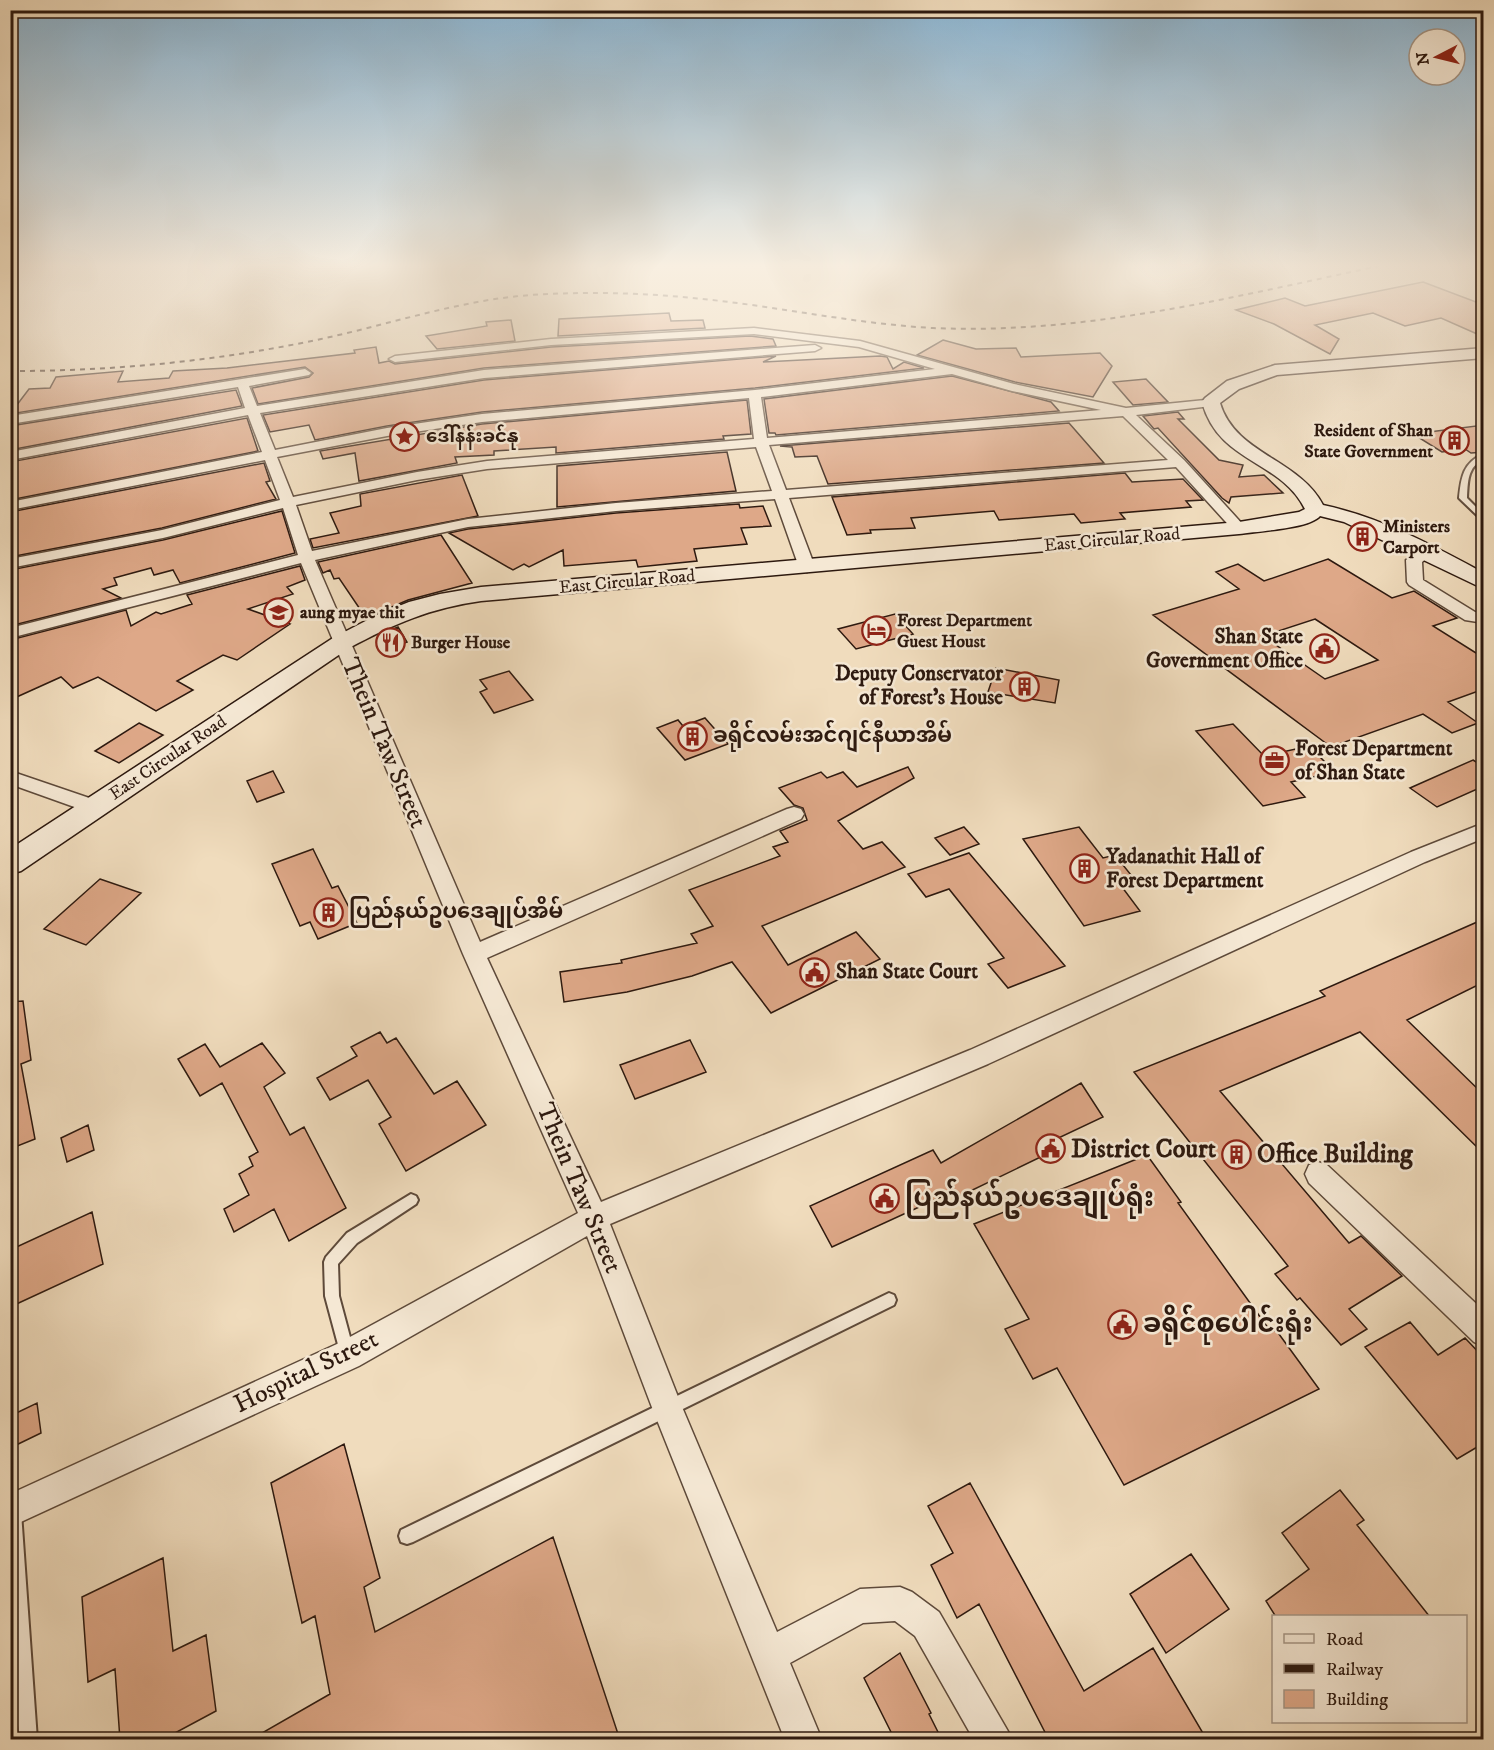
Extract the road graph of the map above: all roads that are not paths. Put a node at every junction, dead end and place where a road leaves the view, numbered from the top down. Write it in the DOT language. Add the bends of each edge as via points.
graph roads {
  1 [pos="486,348"];
  2 [pos="490,348"];
  3 [pos="814,348"];
  4 [pos="873,348"];
  5 [pos="1484,353"];
  6 [pos="395,359"];
  7 [pos="954,370"];
  8 [pos="305,373"];
  9 [pos="484,374"];
  10 [pos="242,384"];
  11 [pos="755,394"];
  12 [pos="1211,402"];
  13 [pos="252,410"];
  14 [pos="1126,412"];
  15 [pos="10,420"];
  16 [pos="761,441"];
  17 [pos="270,454"];
  18 [pos="10,456"];
  19 [pos="1484,456"];
  20 [pos="1179,463"];
  21 [pos="781,494"];
  22 [pos="288,502"];
  23 [pos="10,506"];
  24 [pos="1315,509"];
  25 [pos="1484,520"];
  26 [pos="1239,528"];
  27 [pos="1426,552"];
  28 [pos="306,556"];
  29 [pos="10,564"];
  30 [pos="807,567"];
  31 [pos="1484,582"];
  32 [pos="1484,618"];
  33 [pos="10,633"];
  34 [pos="341,643"];
  35 [pos="10,777"];
  36 [pos="94,807"];
  37 [pos="794,814"];
  38 [pos="1484,830"];
  39 [pos="10,864"];
  40 [pos="474,954"];
  41 [pos="1318,1174"];
  42 [pos="411,1200"];
  43 [pos="594,1218"];
  44 [pos="889,1300"];
  45 [pos="1484,1332"];
  46 [pos="348,1355"];
  47 [pos="668,1410"];
  48 [pos="12,1511"];
  49 [pos="407,1536"];
  50 [pos="769,1655"];
  51 [pos="28,1740"];
  52 [pos="804,1740"];
  53 [pos="995,1740"];
  1 -- 2 [label="street"];
  1 -- 6 [label="street"];
  1 -- 9 [label="street"];
  3 -- 9 [label="street"];
  4 -- 7 [label="street"];
  5 -- 12 [label="street" via="1275,370 1233,385"];
  7 -- 11 [label="street"];
  7 -- 14 [label="street"];
  8 -- 10 [label="street"];
  9 -- 13 [label="street"];
  10 -- 13 [label="street, Thein Taw Street"];
  10 -- 15 [label="street"];
  11 -- 16 [label="street"];
  11 -- 17 [label="street" via="482,418"];
  12 -- 14 [label="street"];
  12 -- 24 [label="street" via="1212,411 1231,438 1297,484 1312,499"];
  13 -- 17 [label="street, Thein Taw Street"];
  13 -- 18 [label="street"];
  14 -- 16 [label="street"];
  14 -- 20 [label="street"];
  16 -- 21 [label="street"];
  16 -- 22 [label="street" via="487,465"];
  17 -- 22 [label="street, Thein Taw Street"];
  17 -- 23 [label="street"];
  19 -- 25 [label="lane" via="1465,471 1463,498"];
  20 -- 21 [label="street"];
  20 -- 26 [label="street"];
  21 -- 28 [label="street" via="468,523"];
  21 -- 30 [label="street"];
  22 -- 28 [label="street, Thein Taw Street"];
  22 -- 29 [label="street" via="163,534"];
  24 -- 26 [label="street, East Circular Road" via="1303,518"];
  24 -- 27 [label="street" via="1352,517"];
  26 -- 30 [label="street, East Circular Road"];
  27 -- 31 [label="street"];
  27 -- 32 [label="street" via="1414,560 1415,582 1471,616"];
  28 -- 33 [label="street"];
  28 -- 34 [label="street, Thein Taw Street"];
  30 -- 34 [label="street, East Circular Road" via="443,599 394,616"];
  34 -- 36 [label="street, East Circular Road"];
  34 -- 40 [label="street, Thein Taw Street"];
  35 -- 36 [label="street"];
  36 -- 39 [label="street, East Circular Road"];
  37 -- 40 [label="street"];
  38 -- 43 [label="street, Hospital Street" via="979,1057"];
  40 -- 43 [label="street, Thein Taw Street"];
  41 -- 45 [label="street"];
  42 -- 46 [label="lane" via="352,1238 331,1262 332,1296"];
  43 -- 46 [label="street, Hospital Street"];
  43 -- 47 [label="street, Thein Taw Street"];
  44 -- 47 [label="lane"];
  46 -- 48 [label="street, Hospital Street"];
  47 -- 49 [label="lane"];
  47 -- 50 [label="street, Thein Taw Street"];
  48 -- 51 [label="lane"];
  50 -- 52 [label="street, Thein Taw Street"];
  50 -- 53 [label="street" via="860,1606 900,1604 927,1624"];
}
